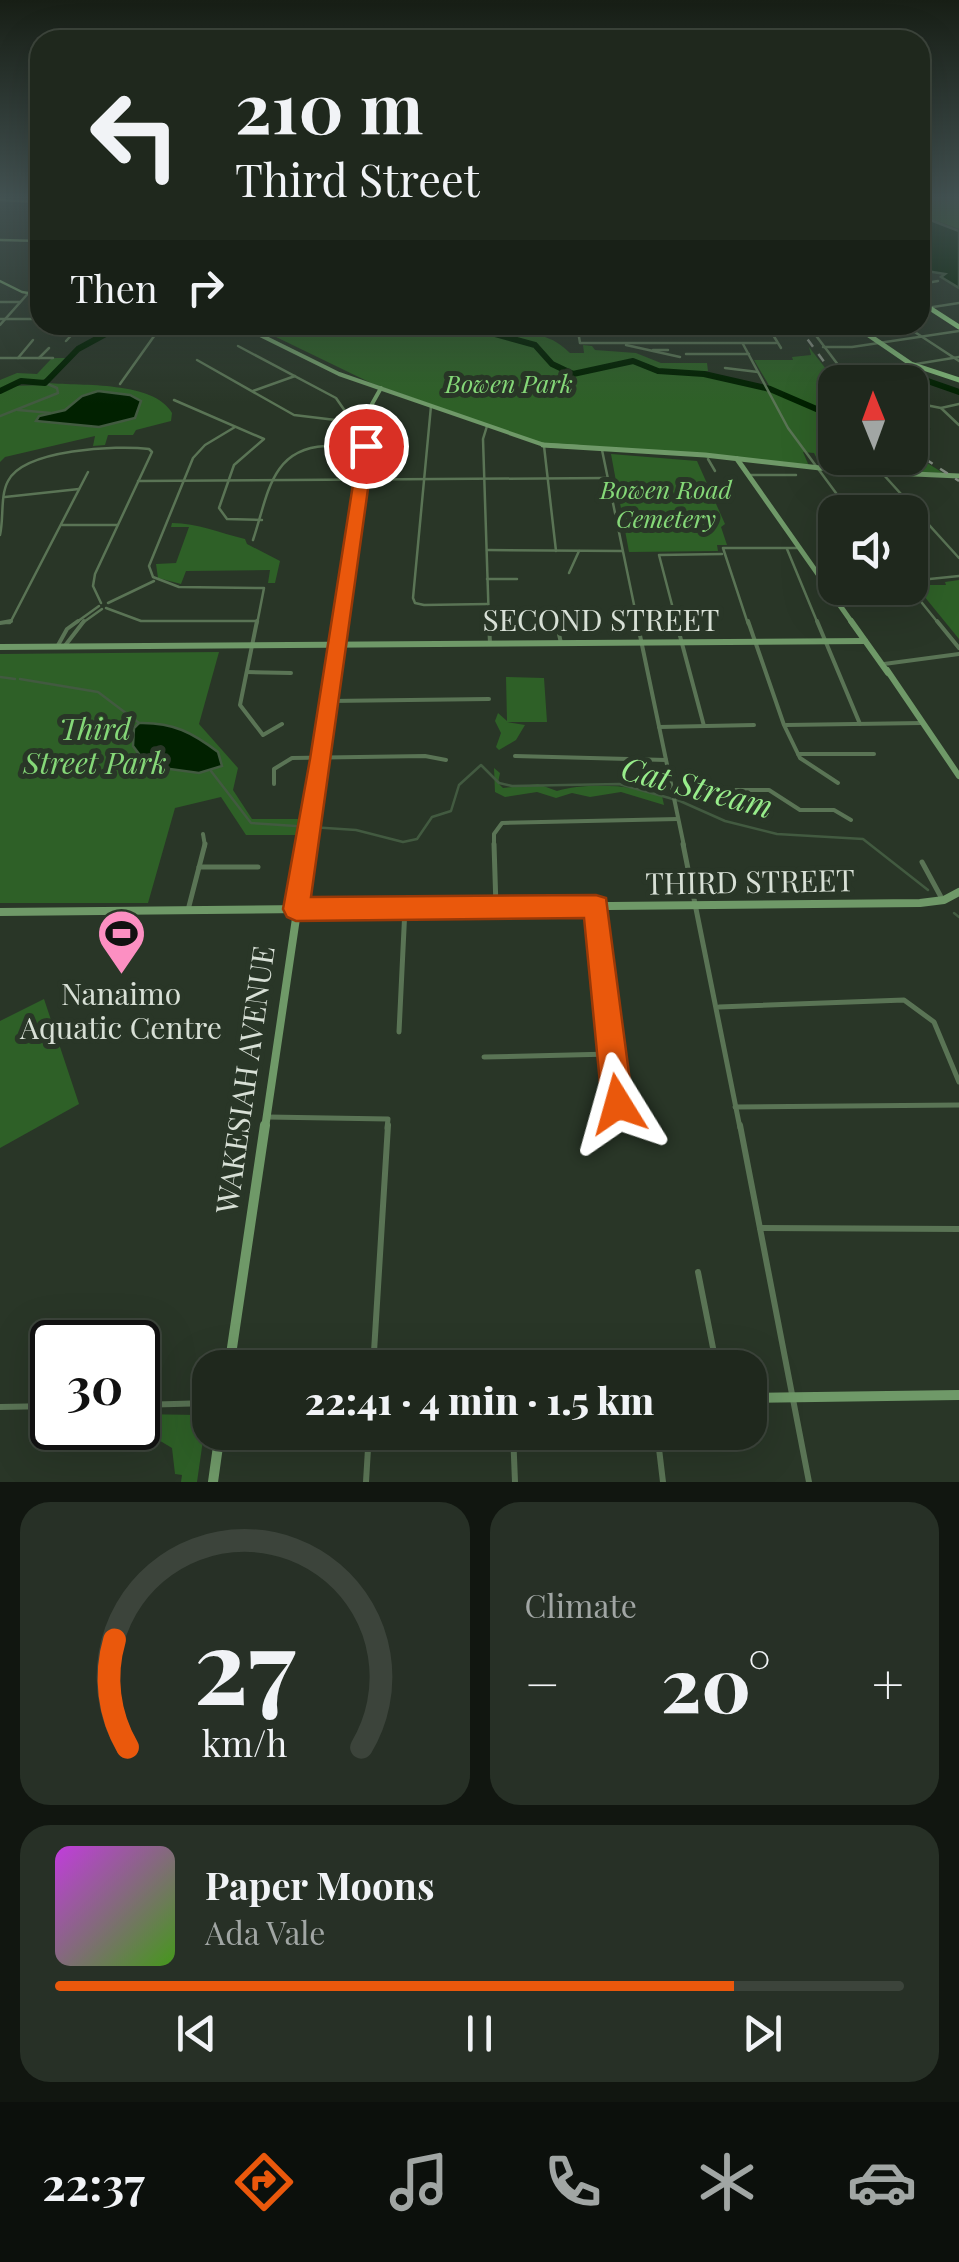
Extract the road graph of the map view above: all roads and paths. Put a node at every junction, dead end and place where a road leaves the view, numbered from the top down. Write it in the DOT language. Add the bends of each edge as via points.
graph roads {
  1 [pos="0,282"];
  2 [pos="938,282"];
  3 [pos="930,283"];
  4 [pos="30,288"];
  5 [pos="18,290"];
  6 [pos="30,291"];
  7 [pos="27,294"];
  8 [pos="30,294"];
  9 [pos="0,302"];
  10 [pos="20,302"];
  11 [pos="959,304"];
  12 [pos="930,308"];
  13 [pos="930,309"];
  14 [pos="30,320"];
  15 [pos="2,321"];
  16 [pos="959,329"];
  17 [pos="72,335"];
  18 [pos="155,335"];
  19 [pos="265,335"];
  20 [pos="579,335"];
  21 [pos="772,335"];
  22 [pos="815,335"];
  23 [pos="867,335"];
  24 [pos="919,335"];
  25 [pos="922,337"];
  26 [pos="33,340"];
  27 [pos="66,341"];
  28 [pos="666,343"];
  29 [pos="743,343"];
  30 [pos="776,343"];
  31 [pos="878,343"];
  32 [pos="238,346"];
  33 [pos="626,346"];
  34 [pos="644,347"];
  35 [pos="49,348"];
  36 [pos="781,348"];
  37 [pos="823,348"];
  38 [pos="668,350"];
  39 [pos="686,354"];
  40 [pos="749,354"];
  41 [pos="665,356"];
  42 [pos="680,357"];
  43 [pos="0,358"];
  44 [pos="18,358"];
  45 [pos="39,358"];
  46 [pos="52,358"];
  47 [pos="953,358"];
  48 [pos="959,359"];
  49 [pos="197,360"];
  50 [pos="911,364"];
  51 [pos="837,365"];
  52 [pos="725,368"];
  53 [pos="758,372"];
  54 [pos="295,376"];
  55 [pos="959,380"];
  56 [pos="120,384"];
  57 [pos="381,388"];
  58 [pos="253,391"];
  59 [pos="174,400"];
  60 [pos="959,404"];
  61 [pos="928,405"];
  62 [pos="431,406"];
  63 [pos="941,408"];
  64 [pos="340,421"];
  65 [pos="369,424"];
  66 [pos="959,425"];
  67 [pos="487,426"];
  68 [pos="236,427"];
  69 [pos="544,445"];
  70 [pos="602,450"];
  71 [pos="332,454"];
  72 [pos="667,455"];
  73 [pos="806,457"];
  74 [pos="708,458"];
  75 [pos="738,460"];
  76 [pos="755,464"];
  77 [pos="794,466"];
  78 [pos="816,470"];
  79 [pos="715,471"];
  80 [pos="88,472"];
  81 [pos="746,473"];
  82 [pos="796,475"];
  83 [pos="884,475"];
  84 [pos="928,475"];
  85 [pos="959,476"];
  86 [pos="607,478"];
  87 [pos="546,479"];
  88 [pos="183,480"];
  89 [pos="228,480"];
  90 [pos="362,480"];
  91 [pos="424,480"];
  92 [pos="484,480"];
  93 [pos="138,481"];
  94 [pos="272,481"];
  95 [pos="79,489"];
  96 [pos="836,495"];
  97 [pos="5,497"];
  98 [pos="262,520"];
  99 [pos="118,525"];
  100 [pos="60,526"];
  101 [pos="0,535"];
  102 [pos="253,540"];
  103 [pos="787,548"];
  104 [pos="800,548"];
  105 [pos="487,550"];
  106 [pos="556,550"];
  107 [pos="580,551"];
  108 [pos="622,552"];
  109 [pos="724,554"];
  110 [pos="959,558"];
  111 [pos="569,573"];
  112 [pos="818,573"];
  113 [pos="959,576"];
  114 [pos="517,579"];
  115 [pos="487,580"];
  116 [pos="154,581"];
  117 [pos="928,581"];
  118 [pos="488,604"];
  119 [pos="840,605"];
  120 [pos="925,605"];
  121 [pos="103,606"];
  122 [pos="554,612"];
  123 [pos="258,621"];
  124 [pos="0,622"];
  125 [pos="826,641"];
  126 [pos="641,642"];
  127 [pos="682,642"];
  128 [pos="755,642"];
  129 [pos="561,643"];
  130 [pos="866,643"];
  131 [pos="490,644"];
  132 [pos="252,645"];
  133 [pos="338,645"];
  134 [pos="60,646"];
  135 [pos="0,647"];
  136 [pos="959,652"];
  137 [pos="881,664"];
  138 [pos="246,672"];
  139 [pos="292,673"];
  140 [pos="488,699"];
  141 [pos="330,700"];
  142 [pos="282,724"];
  143 [pos="784,724"];
  144 [pos="860,724"];
  145 [pos="922,724"];
  146 [pos="754,725"];
  147 [pos="704,726"];
  148 [pos="659,727"];
  149 [pos="798,754"];
  150 [pos="874,754"];
  151 [pos="515,756"];
  152 [pos="322,759"];
  153 [pos="446,760"];
  154 [pos="666,760"];
  155 [pos="959,776"];
  156 [pos="838,782"];
  157 [pos="274,784"];
  158 [pos="672,790"];
  159 [pos="678,820"];
  160 [pos="851,820"];
  161 [pos="203,834"];
  162 [pos="922,862"];
  163 [pos="258,866"];
  164 [pos="200,867"];
  165 [pos="959,892"];
  166 [pos="942,900"];
  167 [pos="596,906"];
  168 [pos="696,906"];
  169 [pos="496,907"];
  170 [pos="405,908"];
  171 [pos="296,909"];
  172 [pos="188,910"];
  173 [pos="0,912"];
  174 [pos="717,1007"];
  175 [pos="399,1032"];
  176 [pos="611,1054"];
  177 [pos="484,1057"];
  178 [pos="959,1082"];
  179 [pos="618,1104"];
  180 [pos="959,1105"];
  181 [pos="735,1107"];
  182 [pos="264,1118"];
  183 [pos="760,1228"];
  184 [pos="959,1228"];
  185 [pos="698,1272"];
  186 [pos="232,1350"];
  187 [pos="374,1350"];
  188 [pos="713,1350"];
  189 [pos="959,1395"];
  190 [pos="767,1398"];
  191 [pos="792,1398"];
  192 [pos="160,1404"];
  193 [pos="192,1404"];
  194 [pos="0,1406"];
  195 [pos="30,1406"];
  196 [pos="217,1450"];
  197 [pos="368,1450"];
  198 [pos="514,1450"];
  199 [pos="659,1450"];
  200 [pos="213,1482"];
  201 [pos="366,1482"];
  202 [pos="514,1482"];
  203 [pos="663,1482"];
  204 [pos="808,1482"];
  1 -- 5 [label="main road"];
  1 -- 7 [label="main road"];
  2 -- 3 [label="street"];
  4 -- 5 [label="main road"];
  5 -- 7 [label="main road"];
  6 -- 7 [label="street"];
  7 -- 8 [label="main road"];
  7 -- 10 [label="street"];
  9 -- 10 [label="street"];
  10 -- 15 [label="street"];
  11 -- 12 [label="street"];
  13 -- 16 [label="highway"];
  14 -- 15 [label="street"];
  16 -- 25 [label="street"];
  17 -- 27 [label="street"];
  18 -- 56 [label="street"];
  19 -- 57 [label="main road"];
  20 -- 34 [label="street" via="580,342"];
  21 -- 30 [label="street"];
  22 -- 37 [label="street"];
  23 -- 31 [label="main road"];
  24 -- 25 [label="street"];
  25 -- 31 [label="street"];
  25 -- 47 [label="street"];
  26 -- 44 [label="street"];
  28 -- 29 [label="street"];
  28 -- 34 [label="street"];
  28 -- 38 [label="street"];
  29 -- 30 [label="street"];
  29 -- 40 [label="street"];
  30 -- 36 [label="street"];
  31 -- 37 [label="street"];
  31 -- 50 [label="main road"];
  32 -- 54 [label="street"];
  33 -- 34 [label="street"];
  34 -- 38 [label="street"];
  34 -- 41 [label="street"];
  35 -- 45 [label="street"];
  37 -- 51 [label="street"];
  38 -- 41 [label="street"];
  39 -- 40 [label="street"];
  40 -- 53 [label="street"];
  41 -- 42 [label="street"];
  43 -- 44 [label="street"];
  44 -- 45 [label="street"];
  45 -- 46 [label="street"];
  47 -- 48 [label="street"];
  47 -- 50 [label="street"];
  49 -- 58 [label="street"];
  50 -- 55 [label="main road"];
  52 -- 53 [label="street"];
  53 -- 73 [label="street"];
  54 -- 58 [label="street"];
  54 -- 64 [label="street" via="340,402"];
  57 -- 62 [label="main road"];
  57 -- 65 [label="main road, WAKESIAH AVENUE" via="374,393"];
  58 -- 64 [label="street" via="294,415"];
  59 -- 68 [label="street"];
  60 -- 63 [label="street"];
  61 -- 63 [label="street"];
  62 -- 67 [label="main road"];
  62 -- 91 [label="street"];
  63 -- 66 [label="street"];
  64 -- 65 [label="street"];
  65 -- 90 [label="main road, WAKESIAH AVENUE"];
  67 -- 69 [label="main road"];
  67 -- 92 [label="street"];
  68 -- 88 [label="street" via="198,451"];
  68 -- 89 [label="street" via="264,440 236,462"];
  69 -- 70 [label="main road"];
  69 -- 87 [label="street"];
  70 -- 72 [label="main road"];
  70 -- 86 [label="street"];
  71 -- 94 [label="street" via="325,446 305,447 278,465"];
  72 -- 74 [label="main road"];
  72 -- 75 [label="main road"];
  73 -- 77 [label="main road"];
  73 -- 78 [label="street"];
  74 -- 75 [label="main road"];
  74 -- 79 [label="street"];
  75 -- 76 [label="main road"];
  75 -- 77 [label="main road"];
  75 -- 81 [label="main road"];
  76 -- 78 [label="main road"];
  76 -- 81 [label="main road"];
  77 -- 78 [label="main road"];
  78 -- 96 [label="street"];
  80 -- 95 [label="street"];
  81 -- 82 [label="street"];
  81 -- 104 [label="main road"];
  83 -- 110 [label="street"];
  84 -- 85 [label="main road"];
  86 -- 87 [label="street"];
  86 -- 108 [label="street"];
  87 -- 92 [label="street"];
  87 -- 106 [label="street"];
  88 -- 89 [label="street"];
  88 -- 93 [label="street"];
  88 -- 116 [label="street" via="150,566"];
  89 -- 94 [label="street"];
  89 -- 98 [label="street" via="220,513"];
  90 -- 91 [label="street"];
  90 -- 94 [label="street"];
  90 -- 133 [label="main road, WAKESIAH AVENUE"];
  91 -- 92 [label="street"];
  91 -- 118 [label="street" via="415,603"];
  92 -- 105 [label="street"];
  93 -- 97 [label="street" via="152,452 86,450 27,465 8,480"];
  93 -- 99 [label="street"];
  94 -- 98 [label="street"];
  95 -- 97 [label="street"];
  95 -- 100 [label="street"];
  97 -- 101 [label="street"];
  98 -- 102 [label="street"];
  99 -- 100 [label="street"];
  99 -- 121 [label="street" via="95,574"];
  100 -- 124 [label="street" via="10,622"];
  103 -- 104 [label="street"];
  103 -- 109 [label="street" via="724,548"];
  103 -- 125 [label="street"];
  104 -- 112 [label="main road"];
  105 -- 106 [label="street"];
  105 -- 115 [label="street"];
  106 -- 107 [label="street"];
  107 -- 108 [label="street"];
  107 -- 111 [label="street"];
  108 -- 126 [label="street"];
  109 -- 127 [label="street" via="659,555"];
  109 -- 128 [label="street"];
  113 -- 117 [label="street"];
  114 -- 115 [label="street"];
  115 -- 118 [label="street"];
  116 -- 121 [label="street"];
  116 -- 123 [label="street" via="174,588 264,588"];
  118 -- 131 [label="street"];
  119 -- 130 [label="main road"];
  120 -- 136 [label="street"];
  121 -- 123 [label="street" via="142,621"];
  121 -- 134 [label="street" via="67,630"];
  122 -- 129 [label="street"];
  123 -- 132 [label="street"];
  125 -- 128 [label="main road, SECOND STREET"];
  125 -- 130 [label="main road, SECOND STREET"];
  125 -- 144 [label="street"];
  126 -- 127 [label="main road, SECOND STREET"];
  126 -- 129 [label="main road, SECOND STREET"];
  126 -- 148 [label="street"];
  127 -- 128 [label="main road, SECOND STREET"];
  127 -- 147 [label="street"];
  128 -- 143 [label="street"];
  129 -- 131 [label="main road, SECOND STREET"];
  130 -- 137 [label="main road"];
  131 -- 133 [label="main road, SECOND STREET"];
  132 -- 133 [label="main road, SECOND STREET"];
  132 -- 134 [label="main road, SECOND STREET"];
  132 -- 138 [label="street"];
  133 -- 141 [label="main road, WAKESIAH AVENUE"];
  134 -- 135 [label="main road, SECOND STREET"];
  136 -- 137 [label="street"];
  137 -- 145 [label="main road"];
  138 -- 139 [label="street"];
  138 -- 142 [label="street" via="243,713 263,735"];
  140 -- 141 [label="street"];
  141 -- 152 [label="main road, WAKESIAH AVENUE"];
  143 -- 144 [label="street"];
  143 -- 149 [label="street"];
  144 -- 145 [label="street"];
  145 -- 155 [label="main road"];
  146 -- 147 [label="street"];
  147 -- 148 [label="street"];
  148 -- 154 [label="street"];
  149 -- 150 [label="street"];
  149 -- 156 [label="street"];
  151 -- 154 [label="street"];
  152 -- 153 [label="street"];
  152 -- 157 [label="street" via="283,762 274,769"];
  152 -- 171 [label="main road, WAKESIAH AVENUE"];
  154 -- 158 [label="street"];
  158 -- 159 [label="street"];
  158 -- 160 [label="street" via="769,790 800,810 834,810"];
  159 -- 168 [label="street"];
  159 -- 169 [label="street" via="498,825"];
  161 -- 164 [label="street"];
  162 -- 166 [label="street"];
  163 -- 164 [label="street"];
  164 -- 172 [label="street"];
  165 -- 166 [label="main road, THIRD STREET"];
  166 -- 168 [label="main road, THIRD STREET"];
  167 -- 168 [label="main road, THIRD STREET"];
  167 -- 169 [label="main road, THIRD STREET"];
  167 -- 176 [label="street"];
  168 -- 174 [label="street"];
  169 -- 170 [label="main road, THIRD STREET"];
  170 -- 171 [label="main road, THIRD STREET"];
  170 -- 175 [label="street"];
  171 -- 172 [label="main road, THIRD STREET"];
  171 -- 182 [label="main road, WAKESIAH AVENUE"];
  172 -- 173 [label="main road, THIRD STREET"];
  174 -- 178 [label="street" via="904,1000 930,1012"];
  174 -- 181 [label="street"];
  176 -- 177 [label="street"];
  176 -- 179 [label="street"];
  180 -- 181 [label="street"];
  181 -- 183 [label="street"];
  182 -- 186 [label="main road, WAKESIAH AVENUE"];
  182 -- 187 [label="street" via="388,1119"];
  183 -- 184 [label="street"];
  183 -- 191 [label="street"];
  185 -- 188 [label="street"];
  189 -- 191 [label="main road"];
  190 -- 191 [label="main road"];
  191 -- 204 [label="street"];
  192 -- 193 [label="street"];
  194 -- 195 [label="street"];
  196 -- 200 [label="main road"];
  197 -- 201 [label="street"];
  198 -- 202 [label="street"];
  199 -- 203 [label="street"];
}
